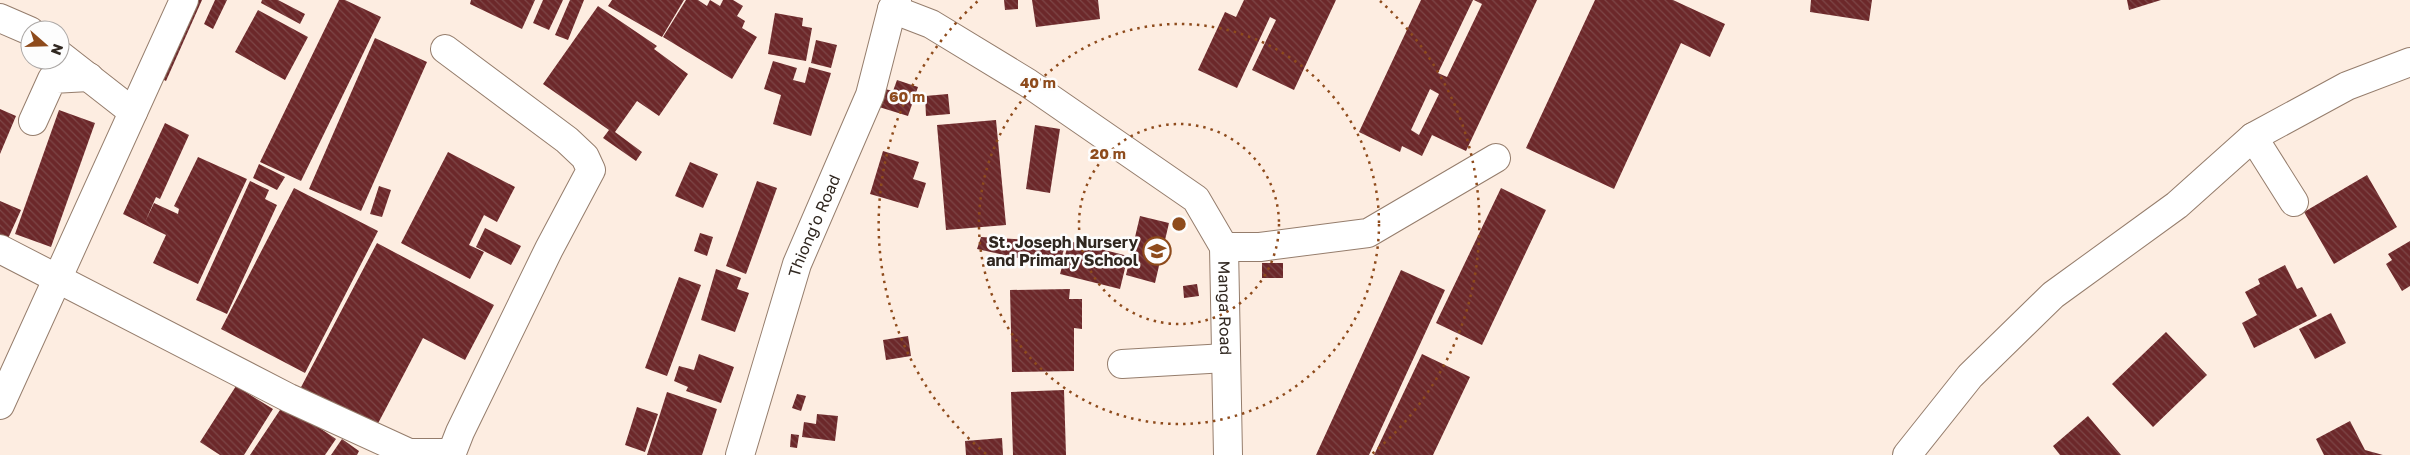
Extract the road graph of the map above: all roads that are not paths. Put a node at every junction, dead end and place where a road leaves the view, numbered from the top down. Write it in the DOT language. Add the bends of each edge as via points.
graph roads {
  1 [pos="184,0"];
  2 [pos="894,5"];
  3 [pos="0,18"];
  4 [pos="20,27"];
  5 [pos="445,49"];
  6 [pos="2410,62"];
  7 [pos="70,63"];
  8 [pos="89,77"];
  9 [pos="133,112"];
  10 [pos="33,121"];
  11 [pos="2253,137"];
  12 [pos="1496,158"];
  13 [pos="2294,202"];
  14 [pos="1224,247"];
  15 [pos="0,249"];
  16 [pos="56,280"];
  17 [pos="1226,358"];
  18 [pos="1122,364"];
  19 [pos="0,405"];
  20 [pos="451,454"];
  21 [pos="740,455"];
  22 [pos="1228,455"];
  23 [pos="1907,455"];
  1 -- 9 [label="street"];
  2 -- 14 [label="street, Manga Road" via="1028,83 1196,199"];
  2 -- 21 [label="street, Thiong'o Road" via="870,95 797,264"];
  3 -- 4 [label="street"];
  5 -- 20 [label="street" via="566,140 585,157 590,170"];
  6 -- 11 [label="street" via="2347,86"];
  7 -- 8 [label="street"];
  8 -- 9 [label="street"];
  8 -- 10 [label="street" via="52,79"];
  9 -- 16 [label="street"];
  11 -- 13 [label="street"];
  11 -- 23 [label="street" via="2177,205 2053,296 1970,376"];
  12 -- 14 [label="street" via="1368,233 1260,247"];
  14 -- 17 [label="street, Manga Road"];
  15 -- 16 [label="street"];
  16 -- 19 [label="street"];
  16 -- 20 [label="street" via="289,398 409,454"];
  17 -- 18 [label="street"];
  17 -- 22 [label="street, Manga Road"];
}
